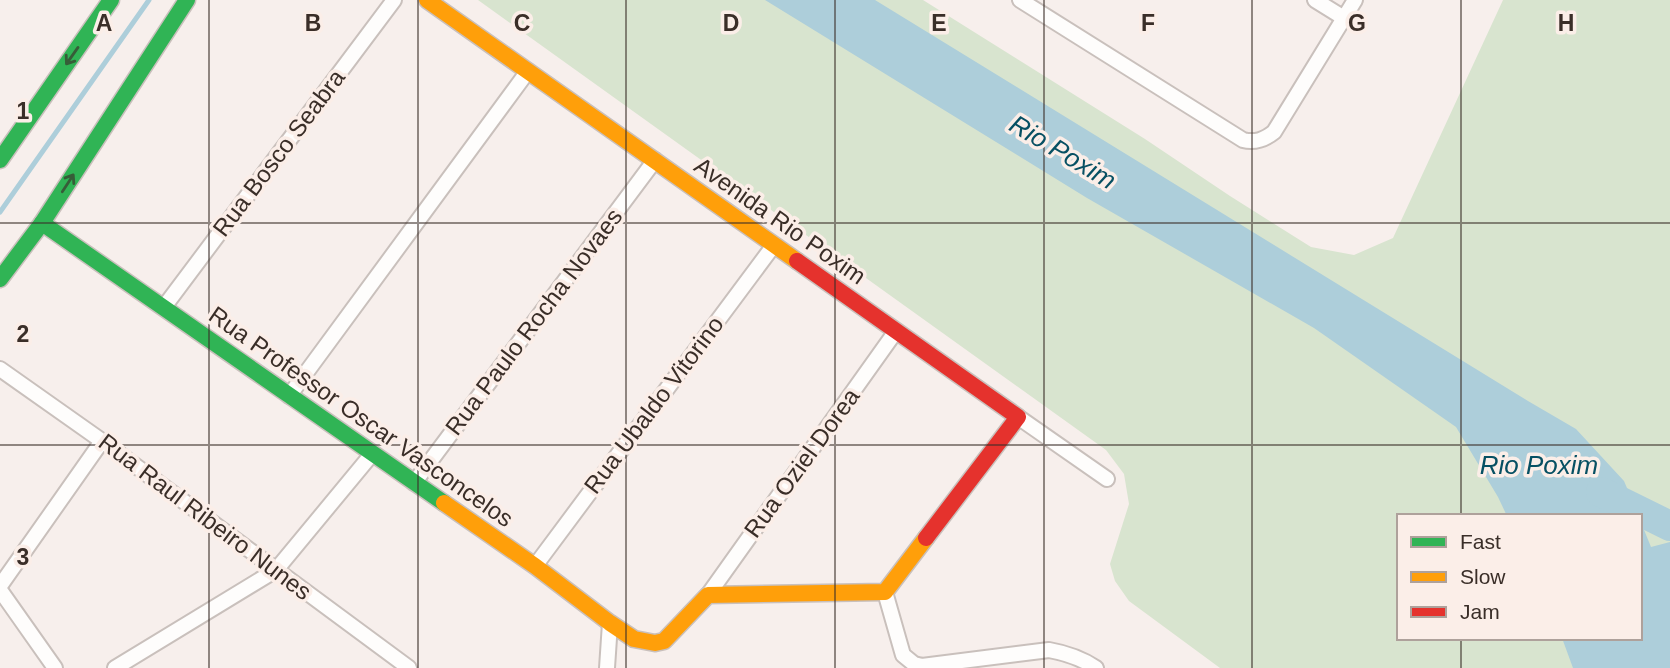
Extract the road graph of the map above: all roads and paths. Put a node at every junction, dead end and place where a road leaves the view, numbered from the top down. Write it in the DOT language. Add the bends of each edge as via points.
graph roads {
  1 [pos="111,0"];
  2 [pos="187,0"];
  3 [pos="394,0"];
  4 [pos="427,0"];
  5 [pos="1020,0"];
  6 [pos="1315,0"];
  7 [pos="1355,0"];
  8 [pos="1344,18"];
  9 [pos="528,71"];
  10 [pos="0,160"];
  11 [pos="655,160"];
  12 [pos="42,223"];
  13 [pos="774,245"];
  14 [pos="0,279"];
  15 [pos="164,307"];
  16 [pos="896,331"];
  17 [pos="0,369"];
  18 [pos="289,396"];
  19 [pos="1018,416"];
  20 [pos="102,441"];
  21 [pos="372,454"];
  22 [pos="1107,480"];
  23 [pos="414,483"];
  24 [pos="535,566"];
  25 [pos="276,570"];
  26 [pos="0,588"];
  27 [pos="885,592"];
  28 [pos="708,594"];
  29 [pos="610,623"];
  30 [pos="55,668"];
  31 [pos="115,668"];
  32 [pos="409,668"];
  33 [pos="607,668"];
  34 [pos="1096,668"];
  1 -- 10 [label="street, one-way"];
  12 -- 2 [label="street, one-way"];
  3 -- 15 [label="street, Rua Bosco Seabra"];
  4 -- 9 [label="street, Avenida Rio Poxim"];
  5 -- 8 [label="street" via="1251,142 1275,132"];
  6 -- 8 [label="street"];
  7 -- 8 [label="street"];
  9 -- 11 [label="street, Avenida Rio Poxim"];
  9 -- 18 [label="street"];
  11 -- 13 [label="street, Avenida Rio Poxim"];
  11 -- 23 [label="street, Rua Paulo Rocha Novaes"];
  12 -- 14 [label="street"];
  12 -- 15 [label="street, Rua Professor Oscar Vasconcelos"];
  13 -- 16 [label="street, Avenida Rio Poxim"];
  13 -- 24 [label="street, Rua Ubaldo Vitorino"];
  15 -- 18 [label="street, Rua Professor Oscar Vasconcelos"];
  16 -- 19 [label="street, Avenida Rio Poxim"];
  16 -- 28 [label="street, Rua Oziel Dorea"];
  17 -- 20 [label="street, Rua Raul Ribeiro Nunes"];
  18 -- 21 [label="street, Rua Professor Oscar Vasconcelos"];
  19 -- 22 [label="street, Avenida Rio Poxim"];
  19 -- 27 [label="street"];
  20 -- 25 [label="street, Rua Raul Ribeiro Nunes"];
  20 -- 26 [label="street"];
  21 -- 23 [label="street, Rua Professor Oscar Vasconcelos"];
  21 -- 25 [label="street"];
  23 -- 24 [label="street, Rua Professor Oscar Vasconcelos"];
  24 -- 29 [label="street, Rua Professor Oscar Vasconcelos"];
  25 -- 31 [label="street"];
  25 -- 32 [label="street, Rua Raul Ribeiro Nunes"];
  26 -- 30 [label="street"];
  27 -- 28 [label="street"];
  27 -- 34 [label="street" via="902,655 914,664 1049,650"];
  28 -- 29 [label="street, Rua Professor Oscar Vasconcelos" via="664,641 644,642"];
  29 -- 33 [label="street"];
}
